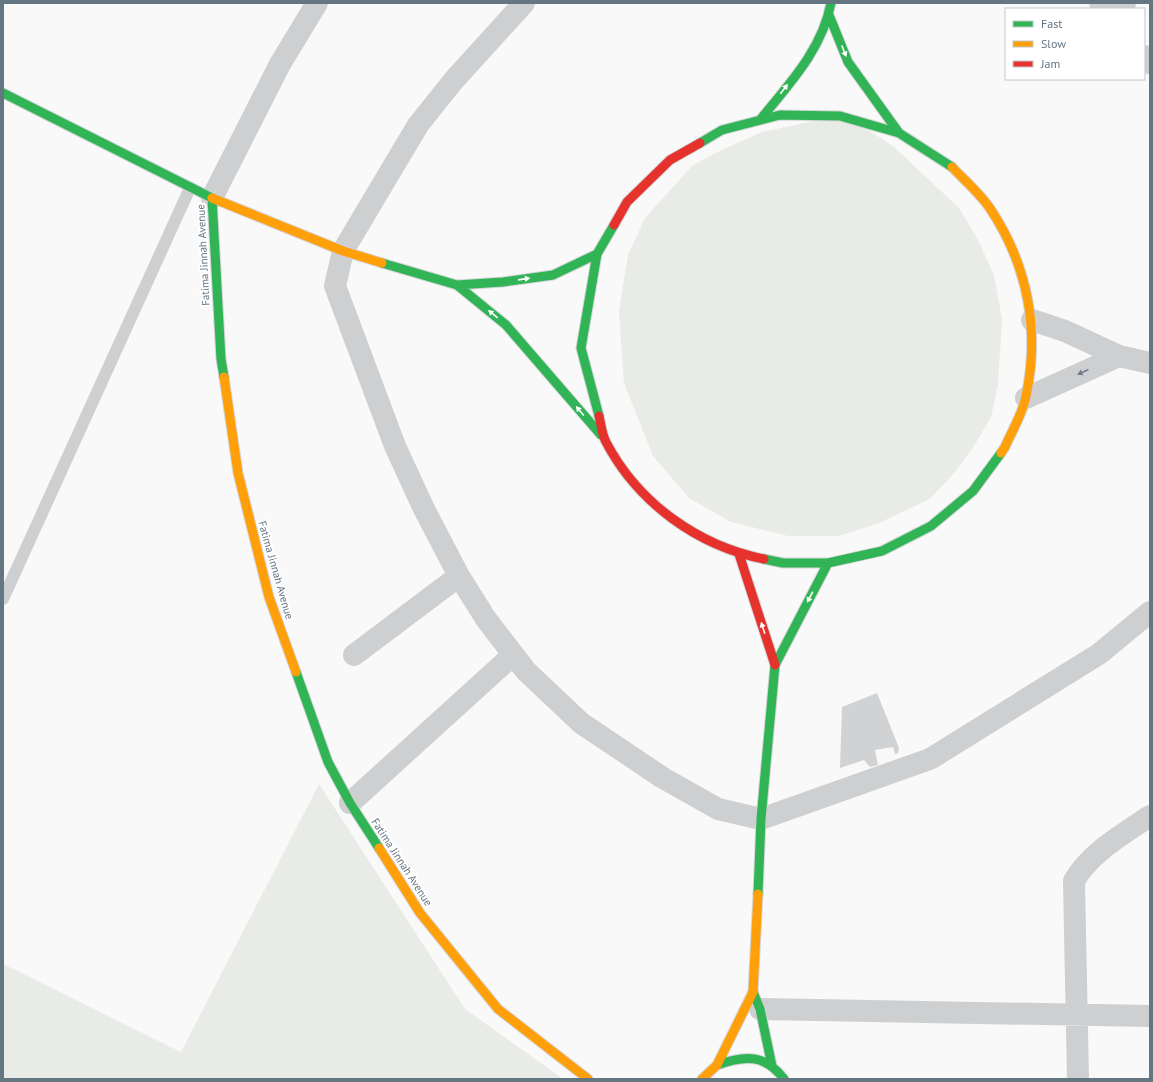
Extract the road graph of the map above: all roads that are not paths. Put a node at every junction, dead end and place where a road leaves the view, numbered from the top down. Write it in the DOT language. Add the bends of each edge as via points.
graph roads {
  1 [pos="317,3"];
  2 [pos="524,3"];
  3 [pos="830,3"];
  4 [pos="830,15"];
  5 [pos="3,93"];
  6 [pos="760,120"];
  7 [pos="898,133"];
  8 [pos="190,188"];
  9 [pos="212,198"];
  10 [pos="343,251"];
  11 [pos="597,254"];
  12 [pos="457,285"];
  13 [pos="1032,320"];
  14 [pos="1119,356"];
  15 [pos="1150,363"];
  16 [pos="1026,398"];
  17 [pos="605,441"];
  18 [pos="739,554"];
  19 [pos="828,562"];
  20 [pos="459,576"];
  21 [pos="3,599"];
  22 [pos="1150,612"];
  23 [pos="354,655"];
  24 [pos="513,655"];
  25 [pos="775,665"];
  26 [pos="350,803"];
  27 [pos="1150,816"];
  28 [pos="761,819"];
  29 [pos="756,1000"];
  30 [pos="1076,1016"];
  31 [pos="1150,1016"];
  32 [pos="717,1065"];
  33 [pos="772,1066"];
  34 [pos="588,1079"];
  35 [pos="702,1079"];
  36 [pos="784,1079"];
  37 [pos="1078,1079"];
  1 -- 9 [label="street" via="280,64"];
  2 -- 10 [label="street" via="454,80 418,125"];
  3 -- 4 [label="street"];
  6 -- 4 [label="street, one-way" via="814,51"];
  4 -- 7 [label="street, one-way" via="848,62"];
  5 -- 8 [label="street, Fatima Jinnah Avenue"];
  6 -- 7 [label="street" via="780,115 840,116"];
  6 -- 11 [label="street" via="722,130 670,160 627,202"];
  7 -- 13 [label="street" via="950,165 991,209 1019,262"];
  8 -- 9 [label="street, Fatima Jinnah Avenue"];
  8 -- 21 [label="lane"];
  9 -- 10 [label="street"];
  9 -- 26 [label="street, Fatima Jinnah Avenue" via="221,359 238,473 269,597 328,762"];
  10 -- 12 [label="street"];
  10 -- 20 [label="street" via="335,286 346,318 395,446"];
  12 -- 11 [label="street, one-way" via="553,275"];
  11 -- 17 [label="street" via="580,348"];
  17 -- 12 [label="street, one-way" via="506,325"];
  13 -- 14 [label="street" via="1065,331"];
  13 -- 16 [label="street" via="1032,359"];
  14 -- 15 [label="street"];
  14 -- 16 [label="street, one-way"];
  16 -- 19 [label="street" via="1005,447 973,491 931,526 882,551"];
  17 -- 18 [label="street" via="629,478 661,510 698,536"];
  18 -- 19 [label="street" via="783,562"];
  25 -- 18 [label="street, one-way"];
  19 -- 25 [label="street, one-way"];
  20 -- 23 [label="street"];
  20 -- 24 [label="street"];
  22 -- 28 [label="street" via="1099,654 930,759"];
  24 -- 26 [label="street"];
  24 -- 28 [label="street" via="526,671 581,723 663,778 718,809"];
  25 -- 28 [label="street"];
  26 -- 34 [label="street, Fatima Jinnah Avenue" via="420,912 498,1009"];
  27 -- 30 [label="street" via="1081,868 1074,881"];
  28 -- 29 [label="street"];
  29 -- 30 [label="street"];
  29 -- 32 [label="street"];
  29 -- 33 [label="street"];
  30 -- 31 [label="street"];
  30 -- 37 [label="street"];
  32 -- 33 [label="street" via="734,1058 753,1058"];
  32 -- 35 [label="street"];
  33 -- 36 [label="street"];
}
